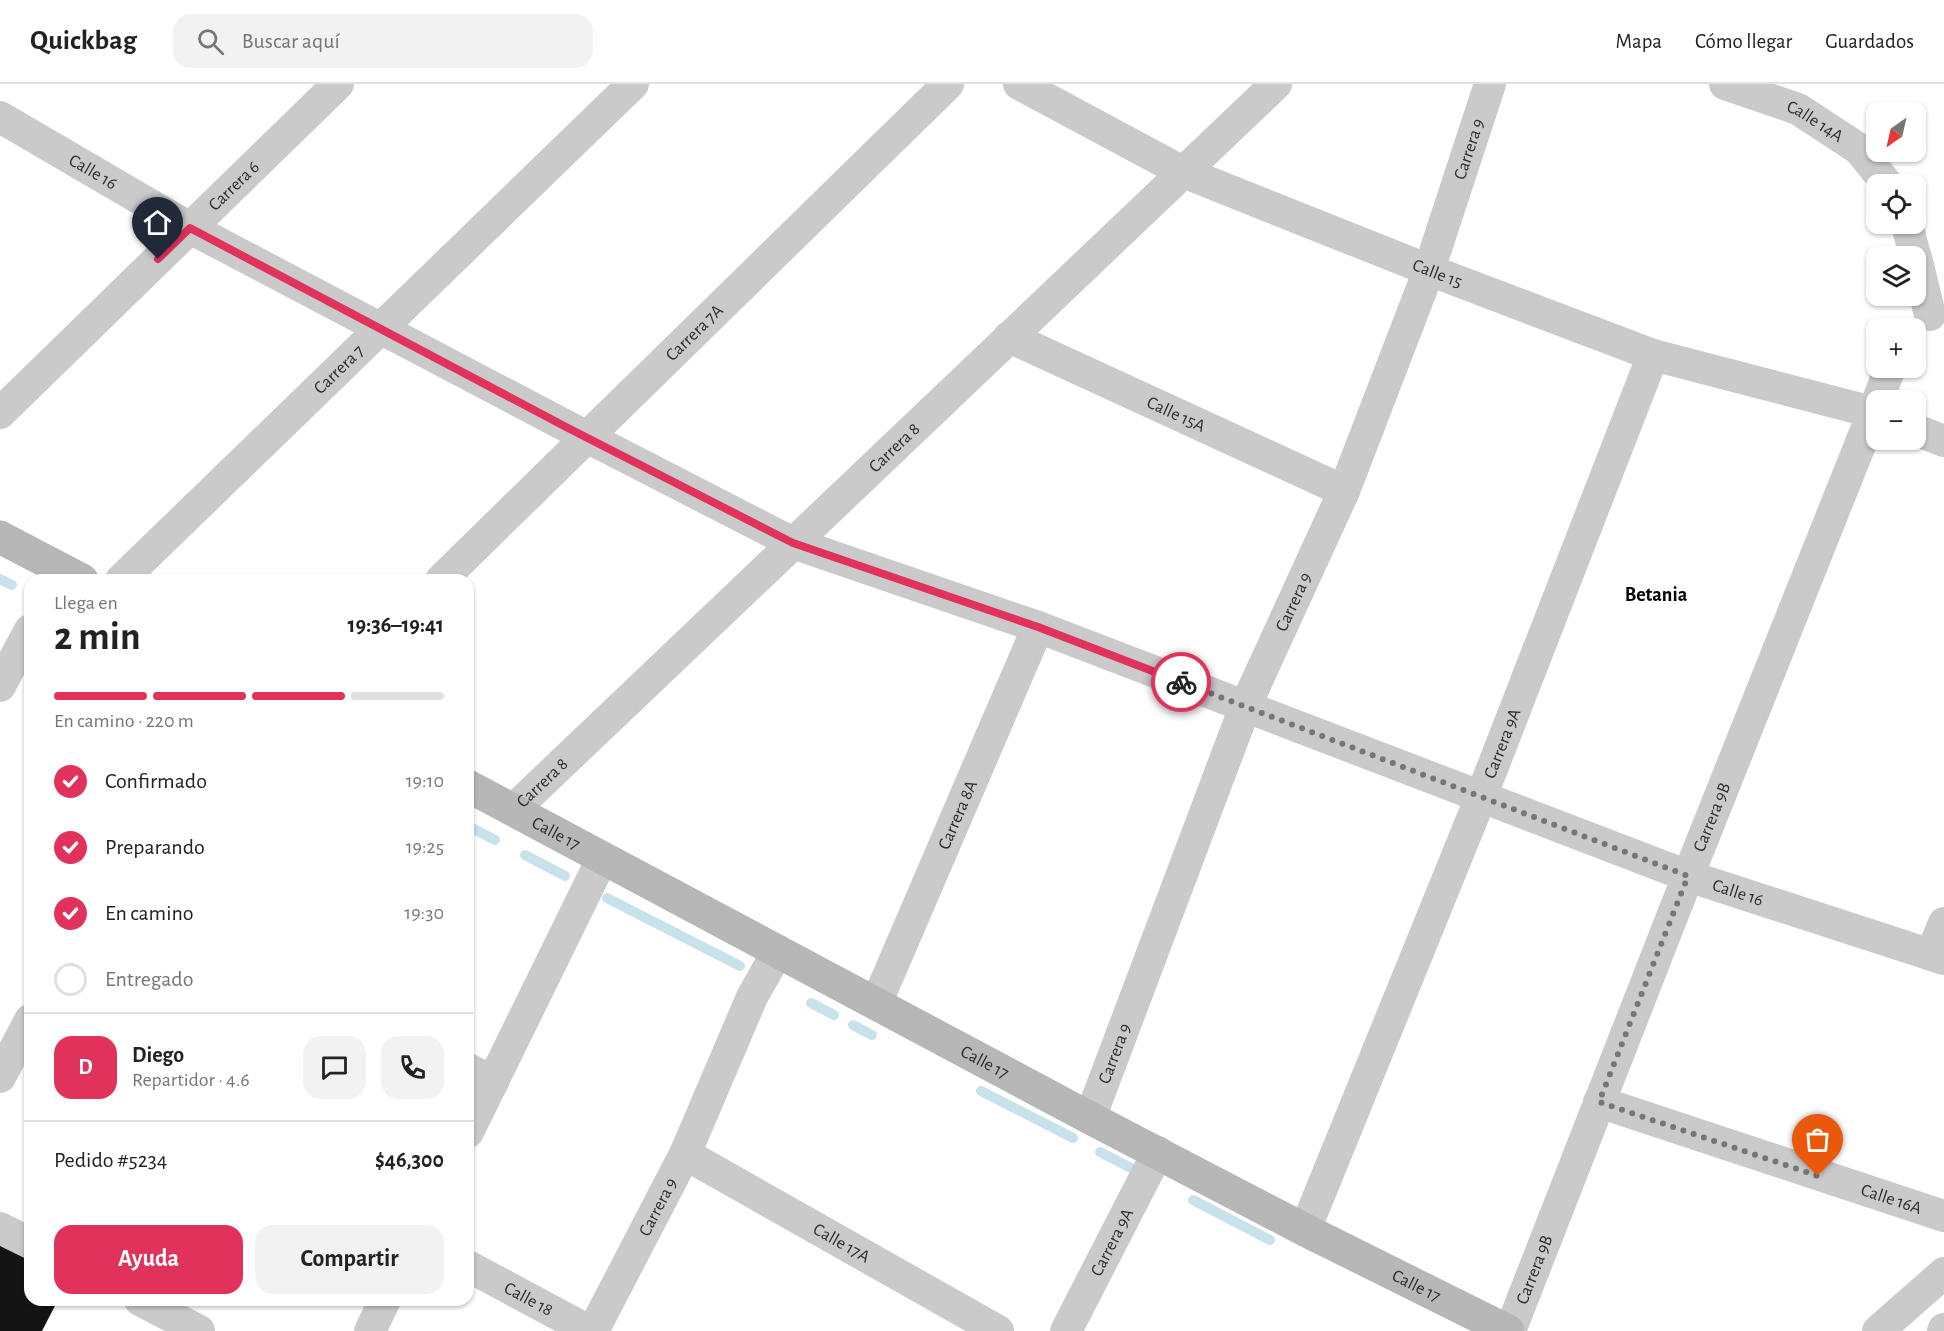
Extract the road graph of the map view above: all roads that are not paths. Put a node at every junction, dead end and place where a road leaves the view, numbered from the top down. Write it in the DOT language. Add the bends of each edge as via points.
graph roads {
  1 [pos="338,84"];
  2 [pos="633,84"];
  3 [pos="948,84"];
  4 [pos="1019,84"];
  5 [pos="1276,84"];
  6 [pos="1490,84"];
  7 [pos="1725,84"];
  8 [pos="0,117"];
  9 [pos="1183,172"];
  10 [pos="1879,174"];
  11 [pos="190,228"];
  12 [pos="1429,270"];
  13 [pos="1926,302"];
  14 [pos="1930,319"];
  15 [pos="381,329"];
  16 [pos="1009,337"];
  17 [pos="1653,355"];
  18 [pos="1866,406"];
  19 [pos="0,413"];
  20 [pos="1866,433"];
  21 [pos="1926,434"];
  22 [pos="587,437"];
  23 [pos="1944,441"];
  24 [pos="1344,491"];
  25 [pos="0,537"];
  26 [pos="793,543"];
  27 [pos="62,574"];
  28 [pos="127,574"];
  29 [pos="447,574"];
  30 [pos="1038,627"];
  31 [pos="24,641"];
  32 [pos="0,686"];
  33 [pos="1245,706"];
  34 [pos="474,789"];
  35 [pos="1481,797"];
  36 [pos="513,810"];
  37 [pos="599,866"];
  38 [pos="1688,876"];
  39 [pos="1944,923"];
  40 [pos="1938,957"];
  41 [pos="773,958"];
  42 [pos="876,1004"];
  43 [pos="21,1025"];
  44 [pos="480,1076"];
  45 [pos="0,1077"];
  46 [pos="1599,1102"];
  47 [pos="474,1104"];
  48 [pos="1090,1118"];
  49 [pos="685,1154"];
  50 [pos="1151,1167"];
  51 [pos="1944,1216"];
  52 [pos="0,1228"];
  53 [pos="1305,1230"];
  54 [pos="24,1240"];
  55 [pos="474,1269"];
  56 [pos="1944,1273"];
  57 [pos="151,1306"];
  58 [pos="382,1306"];
  59 [pos="199,1331"];
  60 [pos="370,1331"];
  61 [pos="591,1331"];
  62 [pos="998,1331"];
  63 [pos="1066,1331"];
  64 [pos="1509,1331"];
  65 [pos="1878,1331"];
  1 -- 11 [label="street, Carrera 6"];
  2 -- 15 [label="street, Carrera 7"];
  3 -- 22 [label="street, Carrera 7A"];
  4 -- 9 [label="street, Calle 15"];
  5 -- 9 [label="street, Carrera 8"];
  6 -- 12 [label="street, Carrera 9"];
  7 -- 10 [label="street, Calle 14A" via="1798,109 1859,149"];
  8 -- 11 [label="street, Calle 16"];
  9 -- 12 [label="street, Calle 15"];
  9 -- 16 [label="street, Carrera 8"];
  11 -- 15 [label="street, Calle 16"];
  11 -- 19 [label="street, Carrera 6"];
  12 -- 17 [label="street, Calle 15"];
  12 -- 24 [label="street, Carrera 9"];
  13 -- 14 [label="street"];
  15 -- 22 [label="street, Calle 16"];
  15 -- 28 [label="street, Carrera 7"];
  16 -- 24 [label="street, Calle 15A"];
  16 -- 26 [label="street, Carrera 8"];
  17 -- 18 [label="street, Calle 15"];
  17 -- 35 [label="street, Carrera 9A"];
  20 -- 38 [label="street, Carrera 9B"];
  21 -- 23 [label="street"];
  22 -- 26 [label="street, Calle 16"];
  22 -- 29 [label="street, Carrera 7A"];
  24 -- 33 [label="street, Carrera 9"];
  25 -- 27 [label="main road"];
  26 -- 30 [label="street, Calle 16"];
  26 -- 36 [label="street, Carrera 8"];
  30 -- 33 [label="street, Calle 16"];
  30 -- 42 [label="street, Carrera 8A"];
  31 -- 32 [label="street"];
  33 -- 35 [label="street, Calle 16"];
  33 -- 48 [label="street, Carrera 9"];
  34 -- 36 [label="main road, Calle 17"];
  35 -- 38 [label="street, Calle 16"];
  35 -- 53 [label="street, Carrera 9A"];
  36 -- 37 [label="main road, Calle 17"];
  37 -- 41 [label="main road, Calle 17"];
  37 -- 44 [label="street"];
  38 -- 40 [label="street, Calle 16"];
  38 -- 46 [label="street, Carrera 9B"];
  39 -- 40 [label="street"];
  41 -- 42 [label="main road, Calle 17"];
  41 -- 49 [label="street, Carrera 9" via="752,997"];
  42 -- 48 [label="main road, Calle 17"];
  43 -- 45 [label="street"];
  44 -- 47 [label="street"];
  46 -- 51 [label="street, Calle 16A"];
  46 -- 64 [label="street, Carrera 9B"];
  48 -- 50 [label="main road, Calle 17"];
  49 -- 61 [label="street, Carrera 9"];
  49 -- 62 [label="street, Calle 17A"];
  50 -- 53 [label="main road, Calle 17"];
  50 -- 63 [label="street, Carrera 9A"];
  52 -- 54 [label="street"];
  53 -- 64 [label="main road, Calle 17"];
  55 -- 61 [label="street, Calle 18"];
  56 -- 65 [label="street"];
  57 -- 59 [label="street"];
  58 -- 60 [label="street"];
}
